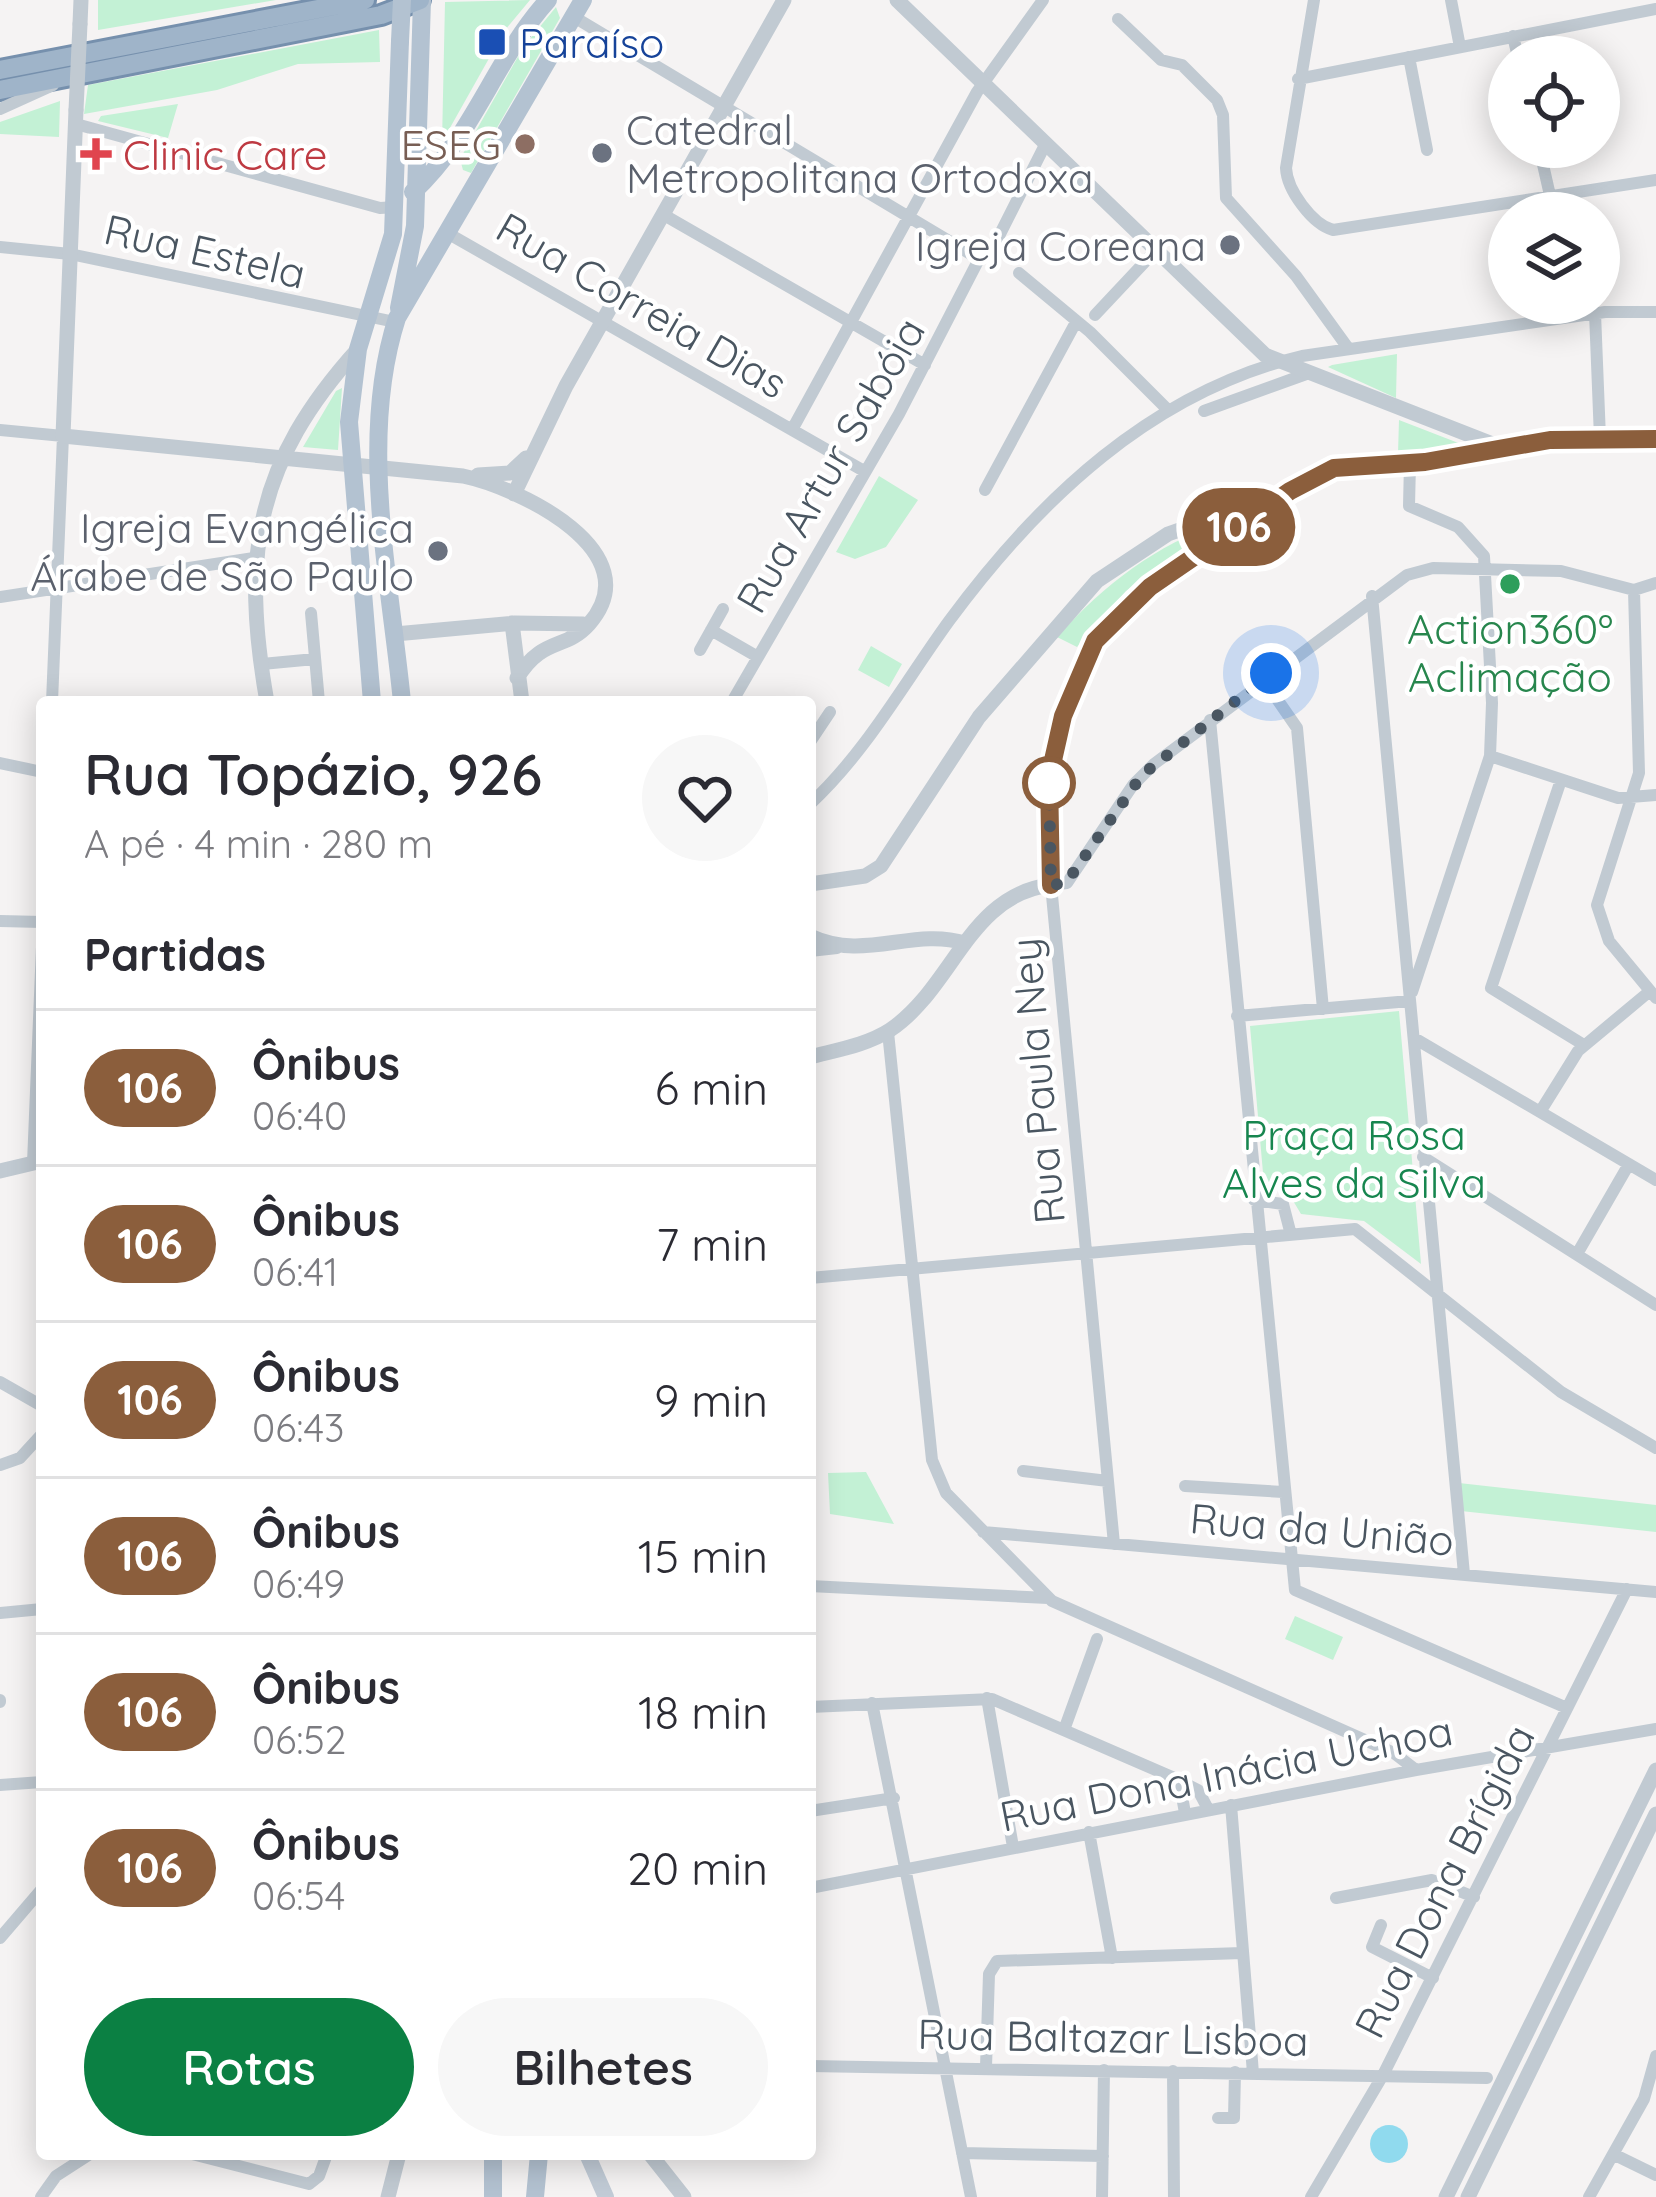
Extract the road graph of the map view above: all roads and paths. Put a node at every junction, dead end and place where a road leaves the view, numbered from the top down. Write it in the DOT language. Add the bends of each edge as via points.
graph roads {
  1 [pos="81,0"];
  2 [pos="365,0"];
  3 [pos="402,0"];
  4 [pos="421,0"];
  5 [pos="548,0"];
  6 [pos="784,0"];
  7 [pos="897,0"];
  8 [pos="1043,0"];
  9 [pos="1314,0"];
  10 [pos="1451,0"];
  11 [pos="575,6"];
  12 [pos="1656,9"];
  13 [pos="1118,19"];
  14 [pos="1513,36"];
  15 [pos="1488,41"];
  16 [pos="1460,47"];
  17 [pos="1409,57"];
  18 [pos="0,70"];
  19 [pos="1298,79"];
  20 [pos="61,80"];
  21 [pos="984,83"];
  22 [pos="0,91"];
  23 [pos="723,107"];
  24 [pos="0,109"];
  25 [pos="76,117"];
  26 [pos="1046,143"];
  27 [pos="1427,150"];
  28 [pos="1656,180"];
  29 [pos="418,188"];
  30 [pos="1576,192"];
  31 [pos="1488,206"];
  32 [pos="396,207"];
  33 [pos="664,214"];
  34 [pos="909,217"];
  35 [pos="449,234"];
  36 [pos="997,241"];
  37 [pos="0,247"];
  38 [pos="1157,249"];
  39 [pos="70,254"];
  40 [pos="1018,272"];
  41 [pos="1656,312"];
  42 [pos="1620,313"];
  43 [pos="1095,315"];
  44 [pos="368,319"];
  45 [pos="396,320"];
  46 [pos="604,322"];
  47 [pos="852,322"];
  48 [pos="1076,322"];
  49 [pos="1488,324"];
  50 [pos="1595,324"];
  51 [pos="1348,348"];
  52 [pos="358,350"];
  53 [pos="1280,362"];
  54 [pos="926,364"];
  55 [pos="1302,376"];
  56 [pos="1166,410"];
  57 [pos="1204,411"];
  58 [pos="793,428"];
  59 [pos="0,430"];
  60 [pos="1460,433"];
  61 [pos="63,436"];
  62 [pos="1600,438"];
  63 [pos="1647,438"];
  64 [pos="1498,446"];
  65 [pos="1656,449"];
  66 [pos="530,453"];
  67 [pos="1464,453"];
  68 [pos="284,455"];
  69 [pos="1410,464"];
  70 [pos="350,465"];
  71 [pos="380,469"];
  72 [pos="864,471"];
  73 [pos="464,476"];
  74 [pos="986,490"];
  75 [pos="1290,491"];
  76 [pos="514,494"];
  77 [pos="1226,512"];
  78 [pos="1232,531"];
  79 [pos="254,558"];
  80 [pos="1487,573"];
  81 [pos="1656,583"];
  82 [pos="57,588"];
  83 [pos="1634,590"];
  84 [pos="1372,596"];
  85 [pos="0,597"];
  86 [pos="723,609"];
  87 [pos="311,613"];
  88 [pos="593,619"];
  89 [pos="512,623"];
  90 [pos="711,630"];
  91 [pos="395,634"];
  92 [pos="700,650"];
  93 [pos="758,657"];
  94 [pos="315,659"];
  95 [pos="262,664"];
  96 [pos="517,678"];
  97 [pos="1263,679"];
  98 [pos="52,696"];
  99 [pos="266,696"];
  100 [pos="319,696"];
  101 [pos="371,696"];
  102 [pos="401,696"];
  103 [pos="521,696"];
  104 [pos="735,696"];
  105 [pos="830,712"];
  106 [pos="1210,720"];
  107 [pos="816,733"];
  108 [pos="1490,756"];
  109 [pos="0,764"];
  110 [pos="36,771"];
  111 [pos="1561,780"];
  112 [pos="1656,795"];
  113 [pos="816,796"];
  114 [pos="1634,797"];
  115 [pos="816,883"];
  116 [pos="1051,885"];
  117 [pos="0,921"];
  118 [pos="36,922"];
  119 [pos="1431,934"];
  120 [pos="816,939"];
  121 [pos="965,944"];
  122 [pos="837,948"];
  123 [pos="816,950"];
  124 [pos="1406,954"];
  125 [pos="1653,994"];
  126 [pos="1410,1000"];
  127 [pos="1323,1009"];
  128 [pos="1237,1016"];
  129 [pos="888,1032"];
  130 [pos="1414,1038"];
  131 [pos="1584,1045"];
  132 [pos="816,1055"];
  133 [pos="1540,1112"];
  134 [pos="1423,1157"];
  135 [pos="36,1162"];
  136 [pos="1629,1164"];
  137 [pos="0,1171"];
  138 [pos="1656,1180"];
  139 [pos="1254,1200"];
  140 [pos="1290,1231"];
  141 [pos="1256,1234"];
  142 [pos="1086,1251"];
  143 [pos="1577,1254"];
  144 [pos="915,1268"];
  145 [pos="816,1277"];
  146 [pos="1436,1291"];
  147 [pos="1656,1305"];
  148 [pos="0,1382"];
  149 [pos="36,1403"];
  150 [pos="36,1441"];
  151 [pos="1656,1448"];
  152 [pos="0,1465"];
  153 [pos="1022,1471"];
  154 [pos="1108,1481"];
  155 [pos="1185,1486"];
  156 [pos="1283,1492"];
  157 [pos="982,1532"];
  158 [pos="1114,1544"];
  159 [pos="1292,1558"];
  160 [pos="1464,1574"];
  161 [pos="816,1586"];
  162 [pos="1627,1589"];
  163 [pos="1656,1592"];
  164 [pos="1048,1598"];
  165 [pos="36,1610"];
  166 [pos="0,1613"];
  167 [pos="1097,1639"];
  168 [pos="987,1698"];
  169 [pos="872,1703"];
  170 [pos="816,1707"];
  171 [pos="1567,1708"];
  172 [pos="1064,1730"];
  173 [pos="1656,1730"];
  174 [pos="1549,1747"];
  175 [pos="1383,1748"];
  176 [pos="1416,1770"];
  177 [pos="1656,1770"];
  178 [pos="1391,1774"];
  179 [pos="1178,1780"];
  180 [pos="1,1781"];
  181 [pos="36,1782"];
  182 [pos="894,1798"];
  183 [pos="1231,1805"];
  184 [pos="1208,1809"];
  185 [pos="816,1810"];
  186 [pos="1185,1813"];
  187 [pos="1656,1814"];
  188 [pos="1089,1832"];
  189 [pos="1013,1847"];
  190 [pos="905,1868"];
  191 [pos="816,1887"];
  192 [pos="36,1896"];
  193 [pos="1474,1897"];
  194 [pos="1336,1898"];
  195 [pos="1381,1925"];
  196 [pos="0,1938"];
  197 [pos="1242,1953"];
  198 [pos="1112,1958"];
  199 [pos="1433,1978"];
  200 [pos="1656,2056"];
  201 [pos="816,2066"];
  202 [pos="945,2067"];
  203 [pos="986,2067"];
  204 [pos="1104,2070"];
  205 [pos="1172,2071"];
  206 [pos="1235,2072"];
  207 [pos="1253,2073"];
  208 [pos="1383,2075"];
  209 [pos="1487,2078"];
  210 [pos="1218,2118"];
  211 [pos="962,2153"];
  212 [pos="1615,2155"];
  213 [pos="1103,2156"];
  214 [pos="81,2160"];
  215 [pos="216,2160"];
  216 [pos="325,2160"];
  217 [pos="397,2160"];
  218 [pos="493,2160"];
  219 [pos="538,2160"];
  220 [pos="590,2160"];
  221 [pos="655,2160"];
  222 [pos="1656,2175"];
  223 [pos="41,2197"];
  224 [pos="388,2197"];
  225 [pos="493,2197"];
  226 [pos="535,2197"];
  227 [pos="606,2197"];
  228 [pos="684,2197"];
  229 [pos="971,2197"];
  230 [pos="1102,2197"];
  231 [pos="1174,2197"];
  232 [pos="1311,2197"];
  233 [pos="1446,2197"];
  234 [pos="1468,2197"];
  235 [pos="1589,2197"];
  1 -- 25 [label="street, bridge"];
  2 -- 18 [label="highway"];
  3 -- 32 [label="main road, bridge"];
  4 -- 20 [label="highway"];
  4 -- 29 [label="main road"];
  5 -- 29 [label="main road" via="516,38 448,159"];
  6 -- 23 [label="street"];
  7 -- 21 [label="street"];
  8 -- 21 [label="street"];
  9 -- 19 [label="street"];
  10 -- 16 [label="street"];
  11 -- 23 [label="street"];
  11 -- 35 [label="main road"];
  12 -- 14 [label="street"];
  13 -- 51 [label="street" via="1217,100 1226,198"];
  15 -- 16 [label="street"];
  16 -- 17 [label="street"];
  17 -- 19 [label="street"];
  17 -- 27 [label="street"];
  19 -- 31 [label="street" via="1286,179 1322,227"];
  20 -- 22 [label="highway"];
  20 -- 24 [label="street"];
  21 -- 26 [label="street"];
  21 -- 34 [label="street"];
  23 -- 33 [label="street"];
  23 -- 34 [label="street"];
  25 -- 32 [label="street"];
  25 -- 39 [label="street"];
  26 -- 36 [label="street"];
  26 -- 38 [label="street"];
  28 -- 30 [label="street"];
  29 -- 32 [label="main road"];
  29 -- 45 [label="main road"];
  32 -- 44 [label="main road"];
  33 -- 46 [label="street"];
  33 -- 47 [label="street"];
  34 -- 47 [label="street"];
  34 -- 54 [label="street, Rua Artur Sabóia" via="979,260"];
  35 -- 45 [label="main road"];
  35 -- 46 [label="street, Rua Correia Dias"];
  37 -- 39 [label="street, Rua Estela"];
  38 -- 43 [label="street"];
  38 -- 53 [label="street"];
  39 -- 44 [label="street, Rua Estela"];
  39 -- 61 [label="street"];
  40 -- 48 [label="street"];
  41 -- 42 [label="street"];
  44 -- 45 [label="street, Rua Estela"];
  44 -- 52 [label="main road"];
  45 -- 71 [label="main road" via="380,391"];
  46 -- 58 [label="street, Rua Correia Dias"];
  46 -- 66 [label="street"];
  47 -- 54 [label="street"];
  47 -- 58 [label="street"];
  48 -- 56 [label="street"];
  48 -- 74 [label="street"];
  49 -- 51 [label="street"];
  50 -- 62 [label="street"];
  51 -- 53 [label="street"];
  52 -- 68 [label="street"];
  52 -- 70 [label="main road"];
  53 -- 55 [label="street"];
  53 -- 56 [label="street"];
  54 -- 72 [label="street, Rua Artur Sabóia"];
  55 -- 57 [label="street"];
  55 -- 60 [label="street"];
  56 -- 113 [label="street" via="1058,495"];
  58 -- 72 [label="street, Rua Correia Dias"];
  59 -- 61 [label="street"];
  60 -- 64 [label="street"];
  60 -- 67 [label="street" via="1469,446"];
  61 -- 68 [label="street"];
  61 -- 82 [label="street"];
  62 -- 63 [label="street"];
  62 -- 64 [label="street"];
  63 -- 65 [label="street"];
  64 -- 67 [label="street"];
  66 -- 73 [label="street" via="510,473"];
  66 -- 76 [label="street"];
  67 -- 69 [label="street"];
  68 -- 70 [label="street"];
  68 -- 79 [label="street"];
  69 -- 75 [label="street" via="1334,468"];
  69 -- 80 [label="street" via="1409,506 1465,532 1481,549"];
  70 -- 71 [label="street"];
  70 -- 101 [label="main road"];
  71 -- 73 [label="street"];
  71 -- 91 [label="main road"];
  72 -- 93 [label="street, Rua Artur Sabóia"];
  73 -- 76 [label="street"];
  75 -- 77 [label="street"];
  75 -- 78 [label="street"];
  76 -- 88 [label="street" via="588,540 601,559 604,593"];
  77 -- 78 [label="street" via="1238,520"];
  77 -- 115 [label="street" via="1113,566 979,717 881,866"];
  78 -- 116 [label="street" via="1123,609 1087,656 1049,778"];
  79 -- 82 [label="street"];
  79 -- 95 [label="street"];
  80 -- 83 [label="street, Rua Paula Ney" via="1561,572"];
  80 -- 84 [label="street, Rua Paula Ney" via="1433,568"];
  80 -- 108 [label="street"];
  81 -- 83 [label="street"];
  82 -- 85 [label="street"];
  82 -- 98 [label="street"];
  83 -- 114 [label="street"];
  84 -- 97 [label="street, Rua Paula Ney"];
  84 -- 124 [label="street"];
  86 -- 90 [label="street"];
  87 -- 94 [label="street"];
  88 -- 89 [label="street" via="577,626"];
  88 -- 96 [label="street" via="540,648"];
  89 -- 91 [label="street"];
  89 -- 96 [label="street"];
  90 -- 92 [label="street"];
  90 -- 93 [label="street"];
  91 -- 102 [label="main road"];
  93 -- 104 [label="street, Rua Artur Sabóia"];
  94 -- 95 [label="street"];
  94 -- 100 [label="street"];
  95 -- 99 [label="street"];
  96 -- 103 [label="street"];
  97 -- 106 [label="street, Rua Paula Ney"];
  97 -- 127 [label="street" via="1297,728"];
  105 -- 107 [label="street"];
  106 -- 116 [label="street, Rua Paula Ney" via="1142,775 1066,883"];
  106 -- 128 [label="street"];
  108 -- 111 [label="street"];
  108 -- 119 [label="street"];
  109 -- 110 [label="street"];
  111 -- 114 [label="street"];
  111 -- 131 [label="street" via="1491,988"];
  112 -- 114 [label="street"];
  114 -- 125 [label="street" via="1597,905 1612,946"];
  116 -- 121 [label="street" via="1006,899"];
  116 -- 142 [label="street, Rua Paula Ney"];
  117 -- 118 [label="street"];
  119 -- 124 [label="street"];
  119 -- 126 [label="street"];
  120 -- 122 [label="street"];
  121 -- 122 [label="street"];
  121 -- 129 [label="street" via="933,991"];
  122 -- 123 [label="street"];
  124 -- 126 [label="street"];
  125 -- 131 [label="street"];
  126 -- 127 [label="street"];
  126 -- 130 [label="street"];
  127 -- 128 [label="street"];
  128 -- 139 [label="street"];
  129 -- 132 [label="street"];
  129 -- 144 [label="street"];
  130 -- 133 [label="street"];
  130 -- 134 [label="street"];
  131 -- 133 [label="street"];
  133 -- 136 [label="street"];
  134 -- 143 [label="street"];
  134 -- 146 [label="street"];
  135 -- 137 [label="street"];
  136 -- 138 [label="street"];
  136 -- 143 [label="street"];
  139 -- 140 [label="street" via="1280,1202"];
  139 -- 141 [label="street"];
  140 -- 141 [label="street"];
  140 -- 146 [label="street" via="1355,1229"];
  141 -- 142 [label="street"];
  141 -- 156 [label="street"];
  142 -- 144 [label="street"];
  142 -- 154 [label="street, Rua Paula Ney"];
  143 -- 147 [label="street"];
  144 -- 145 [label="street"];
  144 -- 157 [label="street" via="934,1470"];
  146 -- 151 [label="street" via="1561,1392"];
  146 -- 160 [label="street"];
  148 -- 149 [label="street"];
  150 -- 152 [label="street"];
  153 -- 154 [label="street"];
  154 -- 158 [label="street, Rua Paula Ney"];
  155 -- 156 [label="street"];
  156 -- 159 [label="street"];
  157 -- 158 [label="street, Rua da União"];
  157 -- 164 [label="street"];
  158 -- 159 [label="street, Rua da União"];
  159 -- 160 [label="street, Rua da União"];
  159 -- 171 [label="street" via="1295,1590"];
  160 -- 162 [label="street, Rua da União"];
  161 -- 164 [label="street"];
  162 -- 163 [label="street, Rua da União"];
  162 -- 171 [label="street, Rua Dona Brígida"];
  164 -- 175 [label="street"];
  165 -- 166 [label="street"];
  167 -- 172 [label="street"];
  168 -- 169 [label="street"];
  168 -- 172 [label="street"];
  168 -- 189 [label="street"];
  169 -- 170 [label="street"];
  169 -- 182 [label="street"];
  171 -- 174 [label="street, Rua Dona Brígida"];
  172 -- 179 [label="street"];
  173 -- 174 [label="street, Rua Dona Inácia Uchoa"];
  174 -- 176 [label="street, Rua Dona Inácia Uchoa"];
  174 -- 193 [label="street, Rua Dona Brígida"];
  175 -- 176 [label="street"];
  175 -- 178 [label="street"];
  176 -- 178 [label="street, Rua Dona Inácia Uchoa"];
  177 -- 233 [label="street"];
  178 -- 183 [label="street, Rua Dona Inácia Uchoa"];
  179 -- 184 [label="street" via="1198,1790"];
  179 -- 186 [label="street"];
  180 -- 181 [label="street"];
  182 -- 185 [label="street"];
  182 -- 190 [label="street"];
  183 -- 184 [label="street, Rua Dona Inácia Uchoa"];
  183 -- 197 [label="street"];
  184 -- 186 [label="street, Rua Dona Inácia Uchoa"];
  186 -- 188 [label="street, Rua Dona Inácia Uchoa"];
  187 -- 234 [label="street"];
  188 -- 189 [label="street, Rua Dona Inácia Uchoa"];
  188 -- 198 [label="street"];
  189 -- 190 [label="street, Rua Dona Inácia Uchoa"];
  190 -- 191 [label="street, Rua Dona Inácia Uchoa"];
  190 -- 202 [label="street"];
  192 -- 196 [label="street"];
  193 -- 194 [label="street" via="1432,1880"];
  193 -- 199 [label="street, Rua Dona Brígida"];
  195 -- 199 [label="street" via="1372,1947"];
  197 -- 198 [label="street"];
  197 -- 207 [label="street"];
  198 -- 203 [label="street" via="997,1961 989,1975"];
  199 -- 208 [label="street, Rua Dona Brígida"];
  200 -- 212 [label="street"];
  201 -- 202 [label="street, Rua Baltazar Lisboa"];
  202 -- 203 [label="street, Rua Baltazar Lisboa"];
  202 -- 211 [label="street"];
  203 -- 204 [label="street, Rua Baltazar Lisboa"];
  204 -- 205 [label="street, Rua Baltazar Lisboa"];
  204 -- 213 [label="street"];
  205 -- 206 [label="street, Rua Baltazar Lisboa"];
  205 -- 231 [label="street"];
  206 -- 207 [label="street, Rua Baltazar Lisboa"];
  206 -- 210 [label="street" via="1234,2118"];
  207 -- 208 [label="street, Rua Baltazar Lisboa"];
  208 -- 209 [label="street, Rua Baltazar Lisboa"];
  208 -- 232 [label="street, Rua Dona Brígida"];
  211 -- 213 [label="street"];
  211 -- 229 [label="street"];
  212 -- 222 [label="street"];
  212 -- 235 [label="street"];
  213 -- 230 [label="street"];
  214 -- 223 [label="street"];
  215 -- 216 [label="street" via="308,2183"];
  217 -- 224 [label="street"];
  218 -- 225 [label="main road"];
  219 -- 226 [label="main road"];
  220 -- 227 [label="main road"];
  221 -- 228 [label="street"];
}
